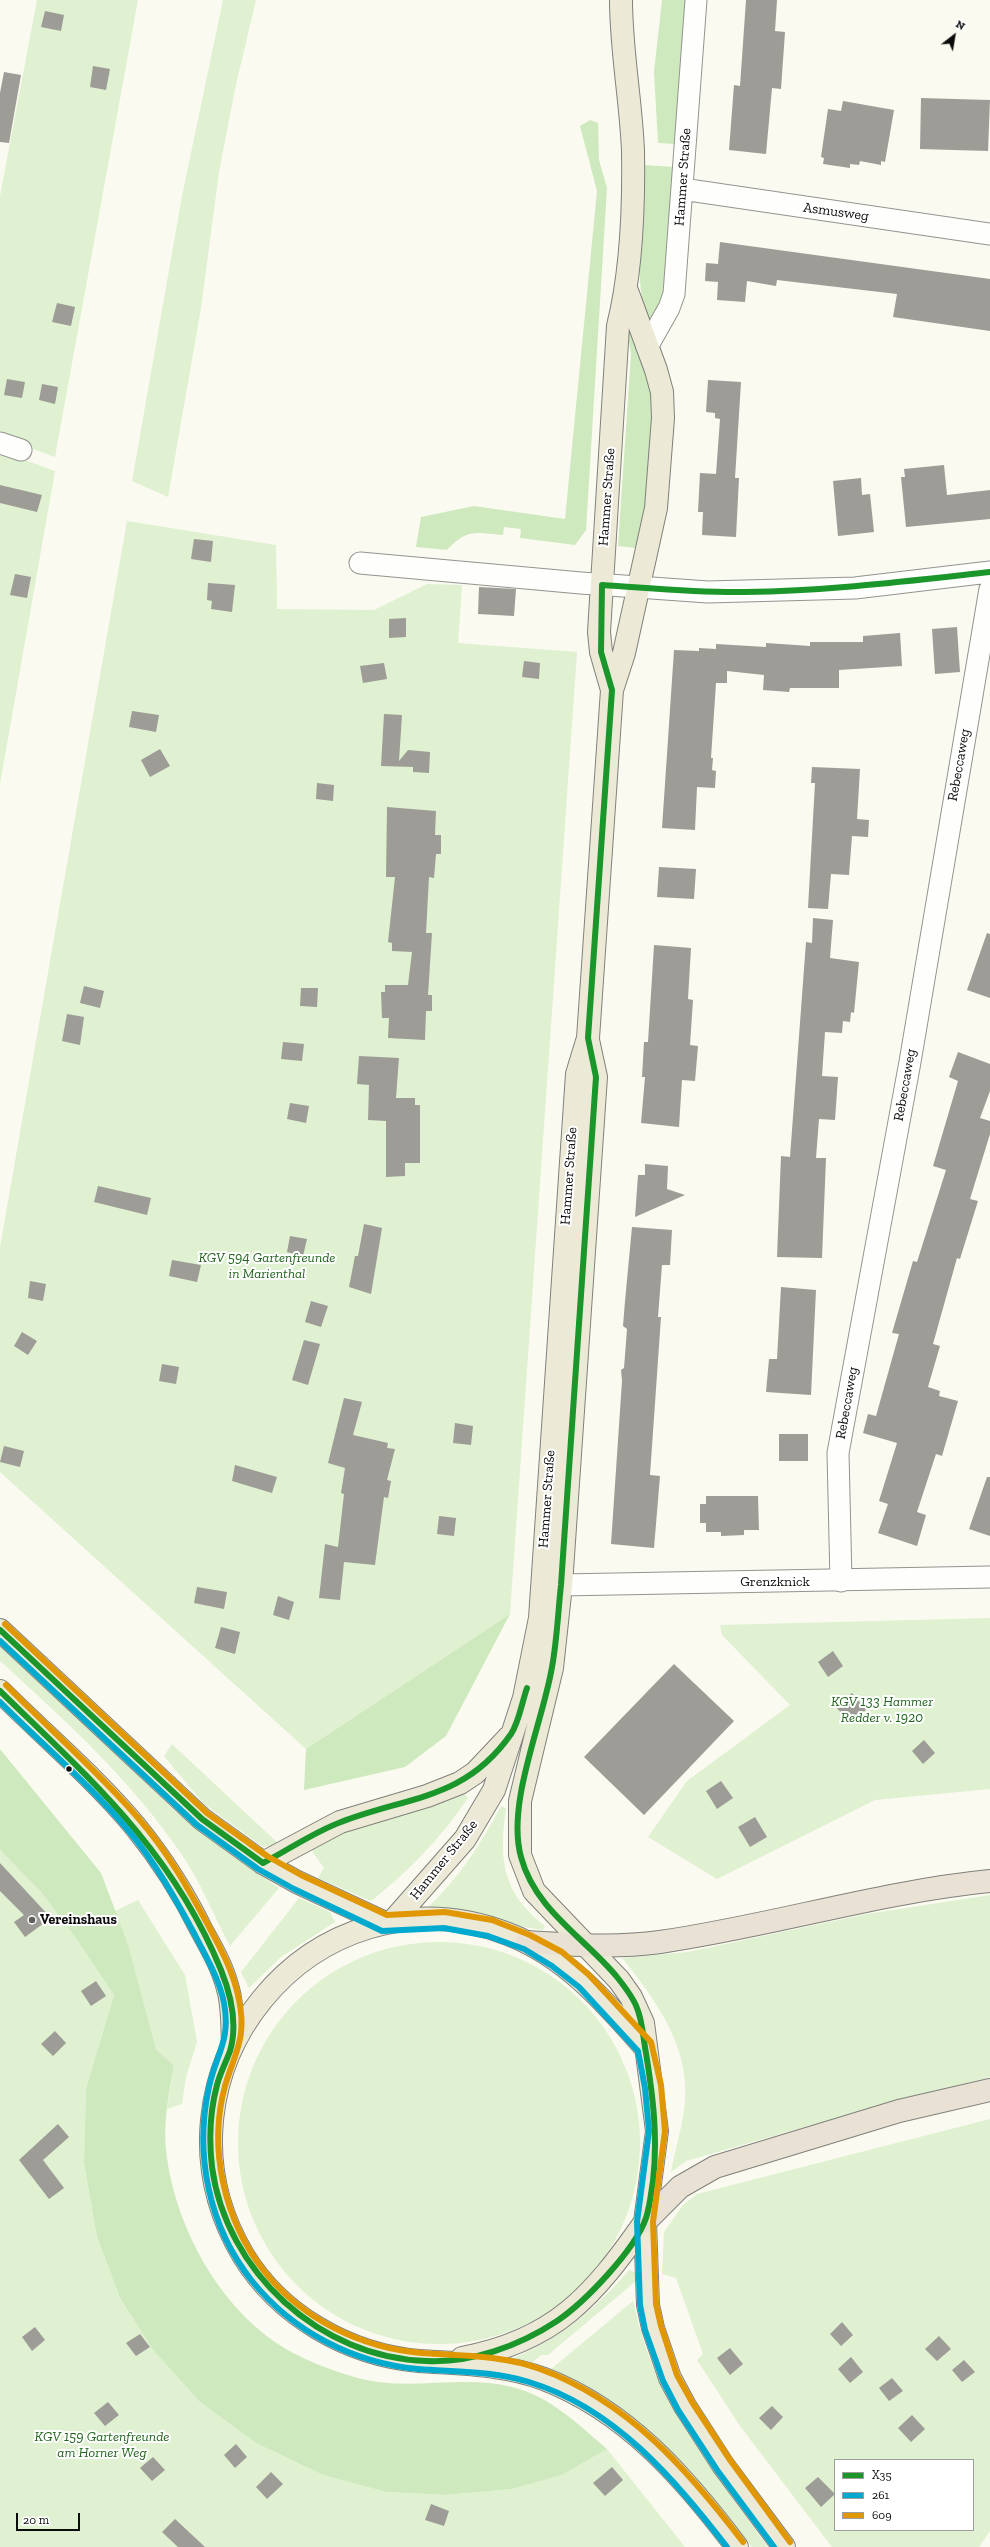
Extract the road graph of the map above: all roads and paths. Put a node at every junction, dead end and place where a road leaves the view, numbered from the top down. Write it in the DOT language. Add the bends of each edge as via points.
graph roads {
  1 [pos="621,0"];
  2 [pos="696,0"];
  3 [pos="682,190"];
  4 [pos="990,234"];
  5 [pos="627,291"];
  6 [pos="647,347"];
  7 [pos="0,442"];
  8 [pos="20,450"];
  9 [pos="360,563"];
  10 [pos="990,572"];
  11 [pos="602,585"];
  12 [pos="638,587"];
  13 [pos="990,589"];
  14 [pos="612,690"];
  15 [pos="588,1038"];
  16 [pos="990,1577"];
  17 [pos="841,1581"];
  18 [pos="561,1585"];
  19 [pos="0,1630"];
  20 [pos="0,1691"];
  21 [pos="512,1733"];
  22 [pos="263,1863"];
  23 [pos="990,1881"];
  24 [pos="389,1922"];
  25 [pos="527,1942"];
  26 [pos="587,1945"];
  27 [pos="233,2043"];
  28 [pos="645,2047"];
  29 [pos="990,2090"];
  30 [pos="645,2222"];
  31 [pos="444,2361"];
  32 [pos="738,2547"];
  33 [pos="784,2547"];
  1 -- 5 [label="main road, Hammer Straße" via="632,151"];
  2 -- 3 [label="street, Hammer Straße"];
  3 -- 4 [label="street, Asmusweg"];
  3 -- 6 [label="street, Hammer Straße" via="674,294"];
  5 -- 6 [label="main road, Hammer Straße"];
  5 -- 11 [label="main road, Hammer Straße" via="618,326"];
  6 -- 12 [label="main road, Hammer Straße" via="662,392 663,418 656,508"];
  7 -- 8 [label="street"];
  9 -- 11 [label="street"];
  10 -- 12 [label="street" via="855,588 708,592"];
  11 -- 12 [label="street"];
  11 -- 14 [label="main road, Hammer Straße" via="601,652"];
  12 -- 14 [label="main road, Hammer Straße" via="624,653"];
  13 -- 17 [label="street, Rebeccaweg" via="910,1062 838,1453"];
  14 -- 15 [label="main road, Hammer Straße"];
  15 -- 18 [label="main road, Hammer Straße" via="596,1077"];
  15 -- 21 [label="main road, Hammer Straße" via="576,1074 540,1618 524,1698"];
  16 -- 17 [label="street, Grenzknick"];
  17 -- 18 [label="street, Grenzknick"];
  18 -- 26 [label="main road, Hammer Straße" via="552,1668 520,1802 518,1842 524,1868 534,1891"];
  19 -- 22 [label="main road" via="202,1819"];
  20 -- 27 [label="main road" via="116,1806 168,1870 190,1907 223,1975 232,2006"];
  21 -- 22 [label="main road" via="475,1773 460,1783 414,1801 340,1822"];
  21 -- 24 [label="main road, Hammer Straße" via="494,1790 484,1810 465,1839"];
  22 -- 24 [label="main road" via="297,1882"];
  23 -- 26 [label="highway" via="887,1897 660,1942"];
  24 -- 25 [label="main road" via="444,1920 470,1923"];
  24 -- 27 [label="main road" via="327,1945 298,1964 263,1997 250,2013"];
  25 -- 26 [label="highway"];
  25 -- 28 [label="main road" via="557,1960 584,1982"];
  26 -- 28 [label="main road, Hammer Straße" via="620,1980 632,1997 643,2023"];
  27 -- 31 [label="main road" via="213,2107 211,2151 218,2195 225,2217 244,2257 288,2308 325,2333 366,2350 395,2358"];
  28 -- 30 [label="main road, Hammer Straße" via="653,2087 657,2130"];
  29 -- 30 [label="highway" via="899,2112 715,2167 684,2184"];
  30 -- 31 [label="main road" via="605,2277 586,2299 568,2314 527,2338 505,2347"];
  30 -- 33 [label="main road, Hammer Straße" via="648,2305 660,2352 670,2378 718,2458"];
  31 -- 32 [label="main road" via="534,2375 560,2385 600,2407 631,2429 662,2457"];
}
